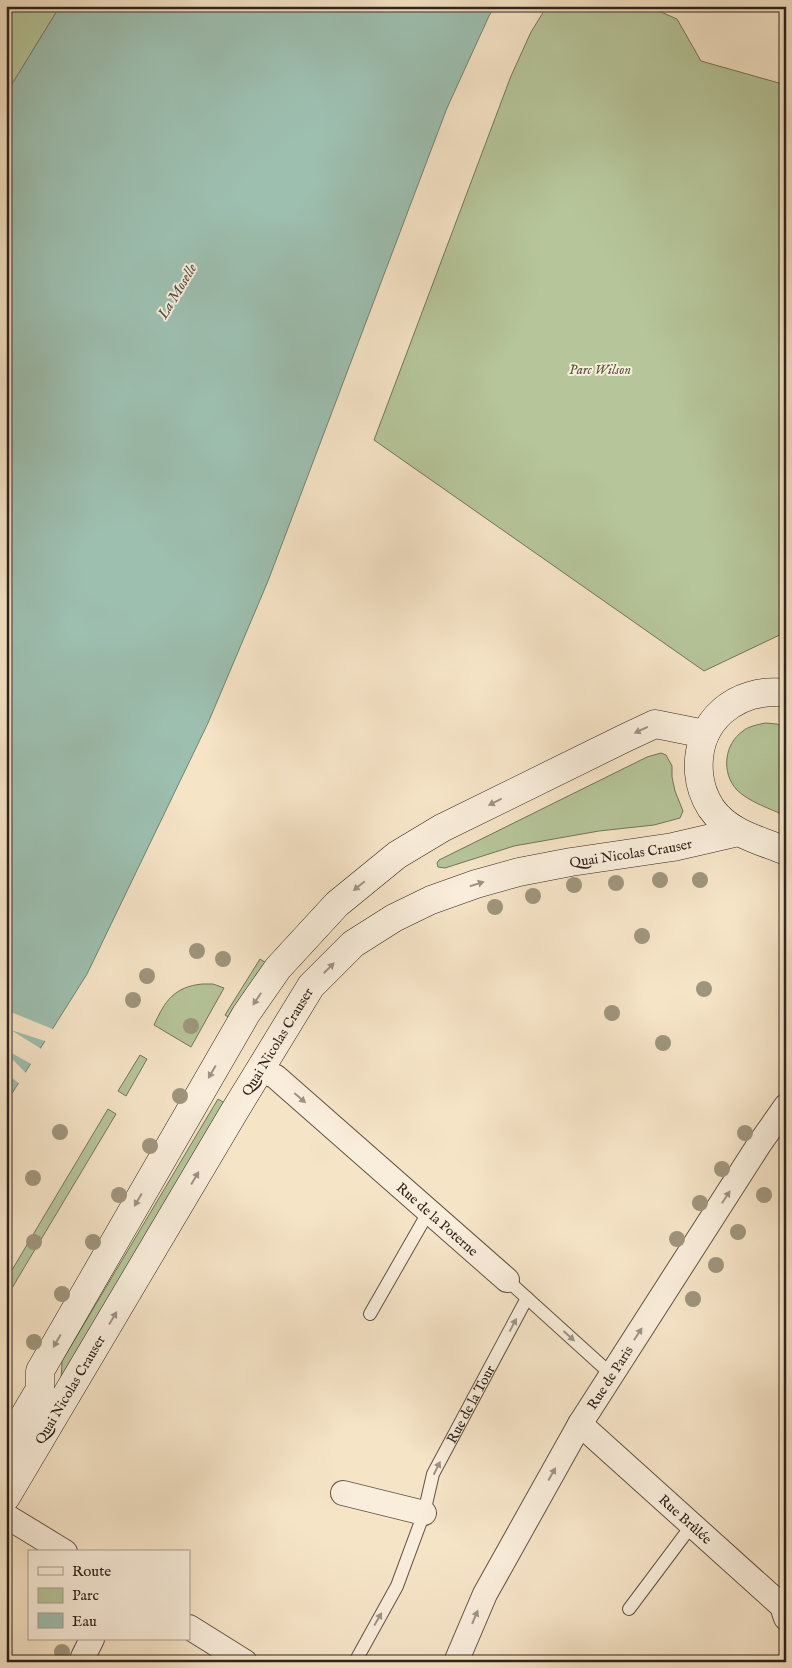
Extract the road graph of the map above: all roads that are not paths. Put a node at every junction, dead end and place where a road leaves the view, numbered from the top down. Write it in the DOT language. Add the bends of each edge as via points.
graph roads {
  1 [pos="782,686"];
  2 [pos="705,734"];
  3 [pos="738,832"];
  4 [pos="786,851"];
  5 [pos="261,1069"];
  6 [pos="786,1106"];
  7 [pos="429,1211"];
  8 [pos="507,1280"];
  9 [pos="527,1298"];
  10 [pos="370,1314"];
  11 [pos="612,1375"];
  12 [pos="580,1424"];
  13 [pos="6,1447"];
  14 [pos="343,1493"];
  15 [pos="6,1497"];
  16 [pos="424,1514"];
  17 [pos="6,1516"];
  18 [pos="692,1525"];
  19 [pos="62,1550"];
  20 [pos="629,1609"];
  21 [pos="786,1618"];
  22 [pos="190,1628"];
  23 [pos="91,1640"];
  24 [pos="85,1662"];
  25 [pos="245,1662"];
  26 [pos="355,1662"];
  27 [pos="456,1662"];
  1 -- 2 [label="main road" via="747,696 728,706"];
  2 -- 3 [label="main road" via="698,760 700,784 712,809"];
  2 -- 13 [label="main road, Quai Nicolas Crauser, one-way" via="655,724 442,828 396,855 337,904 278,968 243,1019 40,1371 40,1389"];
  3 -- 4 [label="main road"];
  5 -- 3 [label="main road, Quai Nicolas Crauser, one-way" via="312,986 353,944 430,900 520,872 673,847"];
  5 -- 7 [label="street, Rue de la Poterne, one-way" via="276,1077"];
  15 -- 5 [label="main road, Quai Nicolas Crauser, one-way"];
  11 -- 6 [label="street, Rue de Paris, one-way"];
  7 -- 8 [label="street, Rue de la Poterne"];
  7 -- 10 [label="lane"];
  8 -- 9 [label="lane, Rue de la Poterne"];
  9 -- 11 [label="lane, Rue de la Poterne, one-way"];
  16 -- 9 [label="lane, Rue de la Tour, one-way" via="434,1474"];
  11 -- 12 [label="street, Rue de Paris"];
  12 -- 18 [label="street, Rue Brûlée"];
  27 -- 12 [label="street, Rue de Paris, one-way" via="485,1594"];
  14 -- 16 [label="street"];
  26 -- 16 [label="lane, Rue de la Tour, one-way" via="397,1586"];
  17 -- 19 [label="street"];
  18 -- 20 [label="lane"];
  18 -- 21 [label="street, Rue Brûlée" via="782,1606"];
  22 -- 25 [label="street"];
  23 -- 24 [label="street" via="82,1657"];
}
